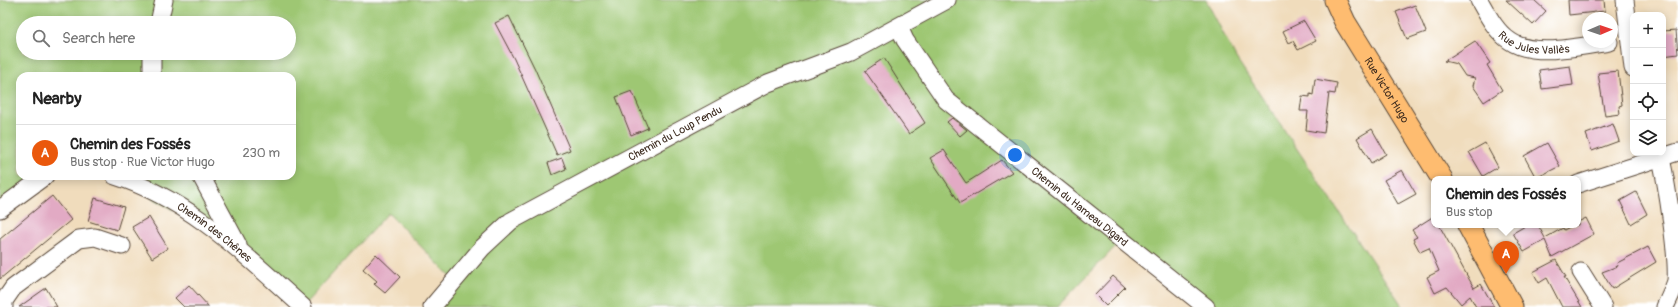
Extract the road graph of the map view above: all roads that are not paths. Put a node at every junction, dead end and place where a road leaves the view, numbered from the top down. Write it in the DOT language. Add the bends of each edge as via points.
graph roads {
  1 [pos="164,0"];
  2 [pos="947,0"];
  3 [pos="1335,0"];
  4 [pos="1479,0"];
  5 [pos="1625,0"];
  6 [pos="160,16"];
  7 [pos="899,27"];
  8 [pos="1629,39"];
  9 [pos="1618,41"];
  10 [pos="1582,46"];
  11 [pos="1630,48"];
  12 [pos="151,60"];
  13 [pos="151,72"];
  14 [pos="1678,152"];
  15 [pos="1651,158"];
  16 [pos="1440,176"];
  17 [pos="40,180"];
  18 [pos="128,180"];
  19 [pos="203,180"];
  20 [pos="1581,183"];
  21 [pos="0,209"];
  22 [pos="1470,228"];
  23 [pos="122,246"];
  24 [pos="241,250"];
  25 [pos="1581,272"];
  26 [pos="4,307"];
  27 [pos="303,307"];
  28 [pos="432,307"];
  29 [pos="1206,307"];
  30 [pos="1512,307"];
  31 [pos="1603,307"];
  32 [pos="1665,307"];
  1 -- 6 [label="street"];
  2 -- 7 [label="street, Chemin du Loup Pendu"];
  3 -- 16 [label="main road, Rue Victor Hugo"];
  4 -- 10 [label="street, Rue Jules Vallès" via="1494,25 1510,42 1528,48 1549,50"];
  5 -- 8 [label="street"];
  7 -- 28 [label="street, Chemin du Loup Pendu" via="851,52 768,83 511,221 482,248"];
  7 -- 29 [label="street, Chemin du Hameau Digard" via="946,100"];
  8 -- 9 [label="street, Rue Jules Vallès"];
  8 -- 11 [label="street"];
  12 -- 13 [label="street"];
  14 -- 15 [label="street"];
  15 -- 20 [label="street"];
  15 -- 32 [label="street" via="1668,192 1678,260 1676,280"];
  17 -- 21 [label="street"];
  18 -- 24 [label="street, Chemin des Chênes" via="179,204"];
  19 -- 24 [label="street"];
  22 -- 30 [label="main road"];
  23 -- 26 [label="street" via="95,237 79,239 13,288 4,301"];
  24 -- 27 [label="street, Chemin des Chênes"];
  25 -- 31 [label="street"];
}
